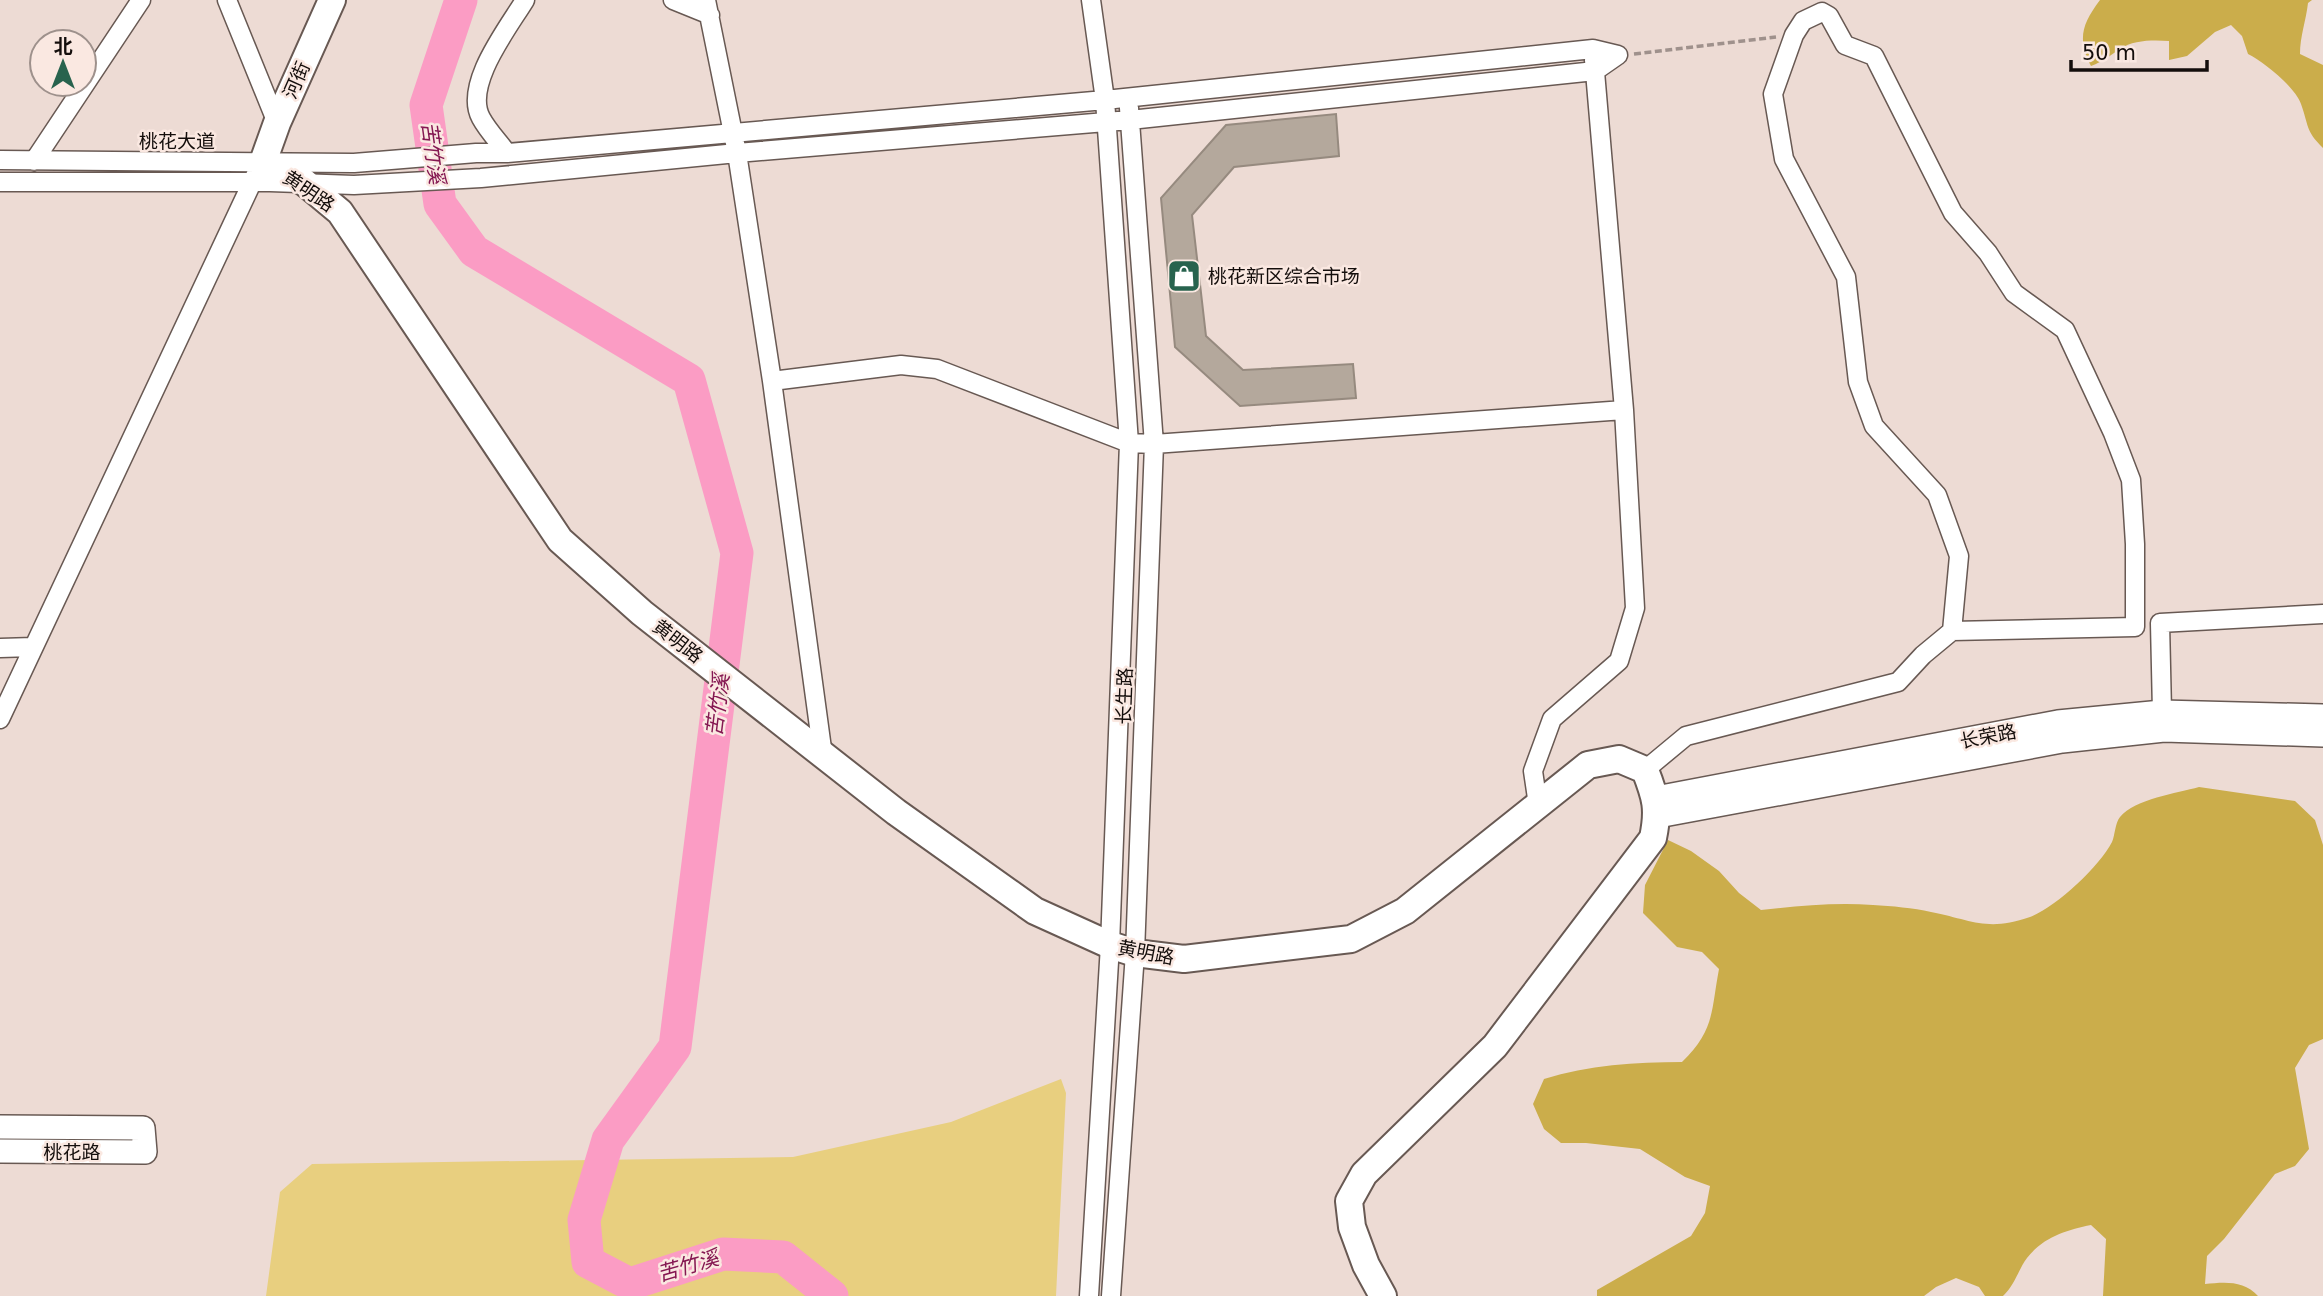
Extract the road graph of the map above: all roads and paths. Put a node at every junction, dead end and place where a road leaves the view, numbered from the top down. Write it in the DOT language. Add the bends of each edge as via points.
graph roads {
  1 [pos="141,0"];
  2 [pos="227,0"];
  3 [pos="332,0"];
  4 [pos="525,0"];
  5 [pos="673,0"];
  6 [pos="1091,0"];
  7 [pos="708,7"];
  8 [pos="1794,35"];
  9 [pos="1593,49"];
  10 [pos="1618,55"];
  11 [pos="1595,71"];
  12 [pos="1128,97"];
  13 [pos="1105,100"];
  14 [pos="1130,120"];
  15 [pos="1106,122"];
  16 [pos="277,123"];
  17 [pos="734,133"];
  18 [pos="508,153"];
  19 [pos="737,153"];
  20 [pos="0,160"];
  21 [pos="34,161"];
  22 [pos="257,172"];
  23 [pos="0,182"];
  24 [pos="304,182"];
  25 [pos="772,381"];
  26 [pos="1625,410"];
  27 [pos="1129,443"];
  28 [pos="1154,444"];
  29 [pos="2323,614"];
  30 [pos="1952,631"];
  31 [pos="33,647"];
  32 [pos="0,648"];
  33 [pos="2162,712"];
  34 [pos="2323,716"];
  35 [pos="0,719"];
  36 [pos="2323,735"];
  37 [pos="814,749"];
  38 [pos="1645,770"];
  39 [pos="1538,805"];
  40 [pos="1657,807"];
  41 [pos="1123,949"];
  42 [pos="0,1127"];
  43 [pos="0,1151"];
  44 [pos="1089,1296"];
  45 [pos="1111,1296"];
  46 [pos="1383,1296"];
  1 -- 21 [label="street"];
  2 -- 16 [label="street"];
  3 -- 16 [label="highway, 河街"];
  4 -- 18 [label="street" via="485,65 477,97 480,116"];
  5 -- 7 [label="street"];
  6 -- 13 [label="street, 长生路"];
  7 -- 17 [label="street"];
  8 -- 10 [label="path"];
  8 -- 30 [label="street" via="1773,94 1784,159 1846,277 1858,383 1874,426 1937,495 1959,556"];
  8 -- 30 [label="street" via="1803,21 1822,12 1845,45 1874,56 1953,213 1988,253 2014,293 2065,330 2131,480 2135,627"];
  9 -- 10 [label="street, 桃花大道"];
  9 -- 11 [label="street"];
  9 -- 12 [label="street, 桃花大道"];
  10 -- 11 [label="street"];
  11 -- 14 [label="street"];
  11 -- 26 [label="street"];
  12 -- 13 [label="street, 桃花大道"];
  12 -- 14 [label="street, 长生路"];
  13 -- 15 [label="street, 长生路"];
  13 -- 17 [label="street, 桃花大道"];
  14 -- 15 [label="street"];
  14 -- 28 [label="street, 长生路"];
  15 -- 19 [label="street"];
  15 -- 27 [label="street, 长生路"];
  16 -- 22 [label="highway, 河街"];
  17 -- 18 [label="street, 桃花大道"];
  17 -- 19 [label="street"];
  18 -- 22 [label="street, 桃花大道"];
  19 -- 24 [label="street" via="481,178"];
  19 -- 25 [label="street"];
  20 -- 21 [label="street, 桃花大道"];
  21 -- 22 [label="street, 桃花大道"];
  22 -- 23 [label="street, 桃花大道"];
  22 -- 24 [label="highway, 黄明路"];
  22 -- 31 [label="street"];
  24 -- 37 [label="highway, 黄明路" via="340,212 560,540 642,613"];
  25 -- 27 [label="street" via="901,365 937,369"];
  25 -- 37 [label="street"];
  26 -- 28 [label="street"];
  26 -- 39 [label="street" via="1635,608 1619,661 1552,719 1533,771"];
  27 -- 28 [label="street"];
  27 -- 41 [label="street, 长生路"];
  28 -- 41 [label="street, 长生路"];
  29 -- 33 [label="street" via="2160,623"];
  30 -- 38 [label="street" via="1898,682 1686,736"];
  31 -- 32 [label="street"];
  31 -- 35 [label="street"];
  33 -- 34 [label="main road, 长荣路"];
  33 -- 40 [label="main road, 长荣路" via="2058,722"];
  36 -- 40 [label="main road, 长荣路" via="2164,730 2062,741"];
  37 -- 41 [label="highway, 黄明路" via="1035,911"];
  38 -- 39 [label="highway, 黄明路" via="1619,759 1588,765"];
  38 -- 40 [label="highway"];
  39 -- 41 [label="highway, 黄明路" via="1405,911 1351,939 1184,959"];
  40 -- 46 [label="highway" via="1653,838 1495,1046 1364,1174 1349,1200 1352,1227"];
  41 -- 44 [label="street, 长生路"];
  41 -- 45 [label="street, 长生路"];
  42 -- 43 [label="main road, 桃花路" via="144,1128 145,1152"];
}
